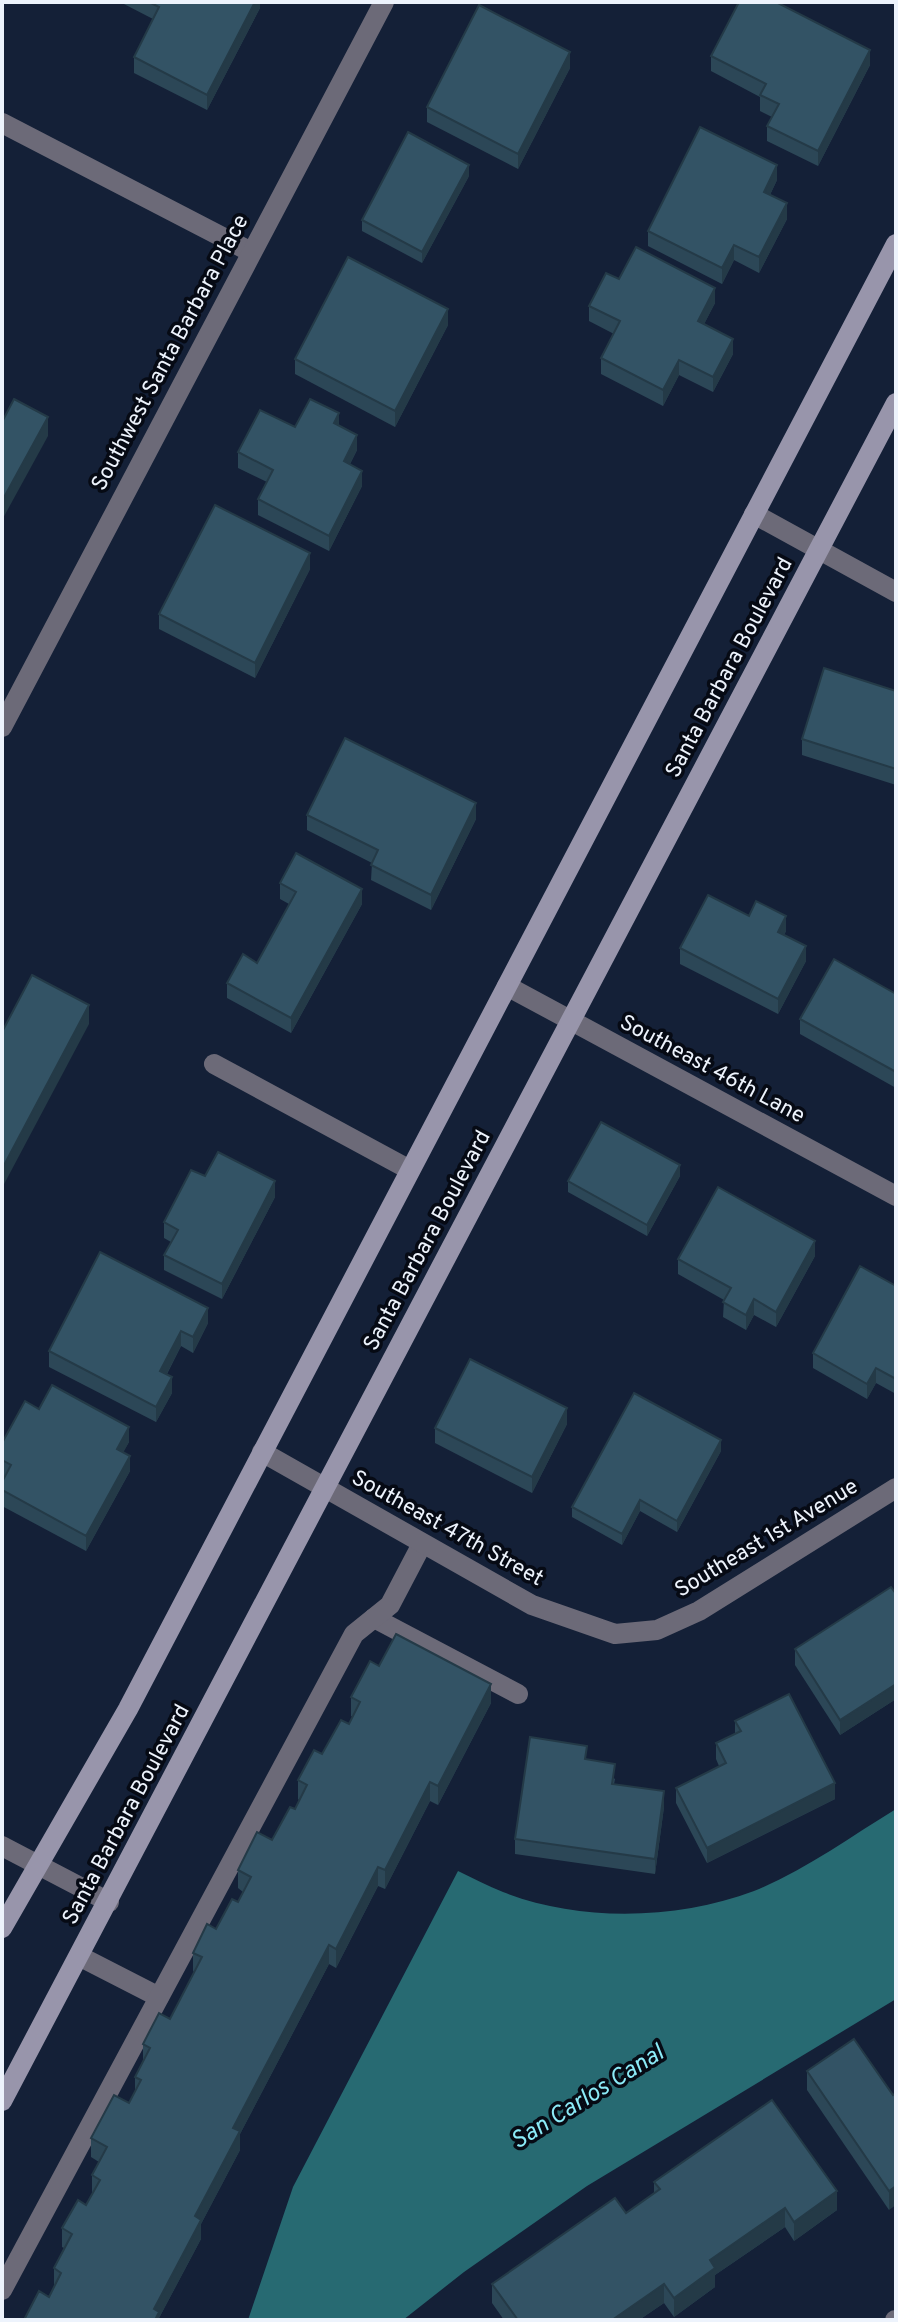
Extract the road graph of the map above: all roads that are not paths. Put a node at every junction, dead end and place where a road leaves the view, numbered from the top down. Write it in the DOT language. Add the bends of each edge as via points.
graph roads {
  1 [pos="384,2"];
  2 [pos="2,123"];
  3 [pos="896,244"];
  4 [pos="251,252"];
  5 [pos="896,403"];
  6 [pos="754,514"];
  7 [pos="819,551"];
  8 [pos="896,592"];
  9 [pos="2,727"];
  10 [pos="507,986"];
  11 [pos="571,1022"];
  12 [pos="214,1064"];
  13 [pos="410,1170"];
  14 [pos="896,1196"];
  15 [pos="262,1452"];
  16 [pos="896,1488"];
  17 [pos="325,1489"];
  18 [pos="422,1544"];
  19 [pos="374,1618"];
  20 [pos="615,1634"];
  21 [pos="518,1694"];
  22 [pos="2,1846"];
  23 [pos="38,1865"];
  24 [pos="109,1902"];
  25 [pos="2,1928"];
  26 [pos="79,1956"];
  27 [pos="159,1997"];
  28 [pos="2,2101"];
  29 [pos="2,2290"];
  1 -- 4 [label="street, Southwest Santa Barbara Place"];
  2 -- 4 [label="street"];
  3 -- 6 [label="main road"];
  4 -- 9 [label="street, Southwest Santa Barbara Place"];
  5 -- 7 [label="main road, Santa Barbara Boulevard"];
  6 -- 7 [label="street"];
  6 -- 10 [label="main road"];
  7 -- 8 [label="street"];
  7 -- 11 [label="main road, Santa Barbara Boulevard"];
  10 -- 11 [label="street, Southeast 46th Lane"];
  10 -- 13 [label="main road"];
  11 -- 14 [label="street, Southeast 46th Lane"];
  11 -- 17 [label="main road, Santa Barbara Boulevard"];
  12 -- 13 [label="street"];
  13 -- 15 [label="main road"];
  15 -- 17 [label="street, Southeast 47th Street"];
  15 -- 23 [label="main road" via="128,1709"];
  16 -- 20 [label="street, Southeast 1st Avenue" via="699,1611 657,1630"];
  17 -- 18 [label="street, Southeast 47th Street"];
  17 -- 24 [label="main road, Santa Barbara Boulevard"];
  18 -- 19 [label="street" via="390,1605"];
  18 -- 20 [label="street, Southeast 47th Street" via="532,1605"];
  19 -- 21 [label="street"];
  19 -- 27 [label="street" via="354,1634"];
  22 -- 23 [label="street"];
  23 -- 24 [label="street"];
  23 -- 25 [label="main road"];
  24 -- 26 [label="main road, Santa Barbara Boulevard"];
  26 -- 27 [label="street"];
  26 -- 28 [label="main road, Santa Barbara Boulevard"];
  27 -- 29 [label="street"];
}
